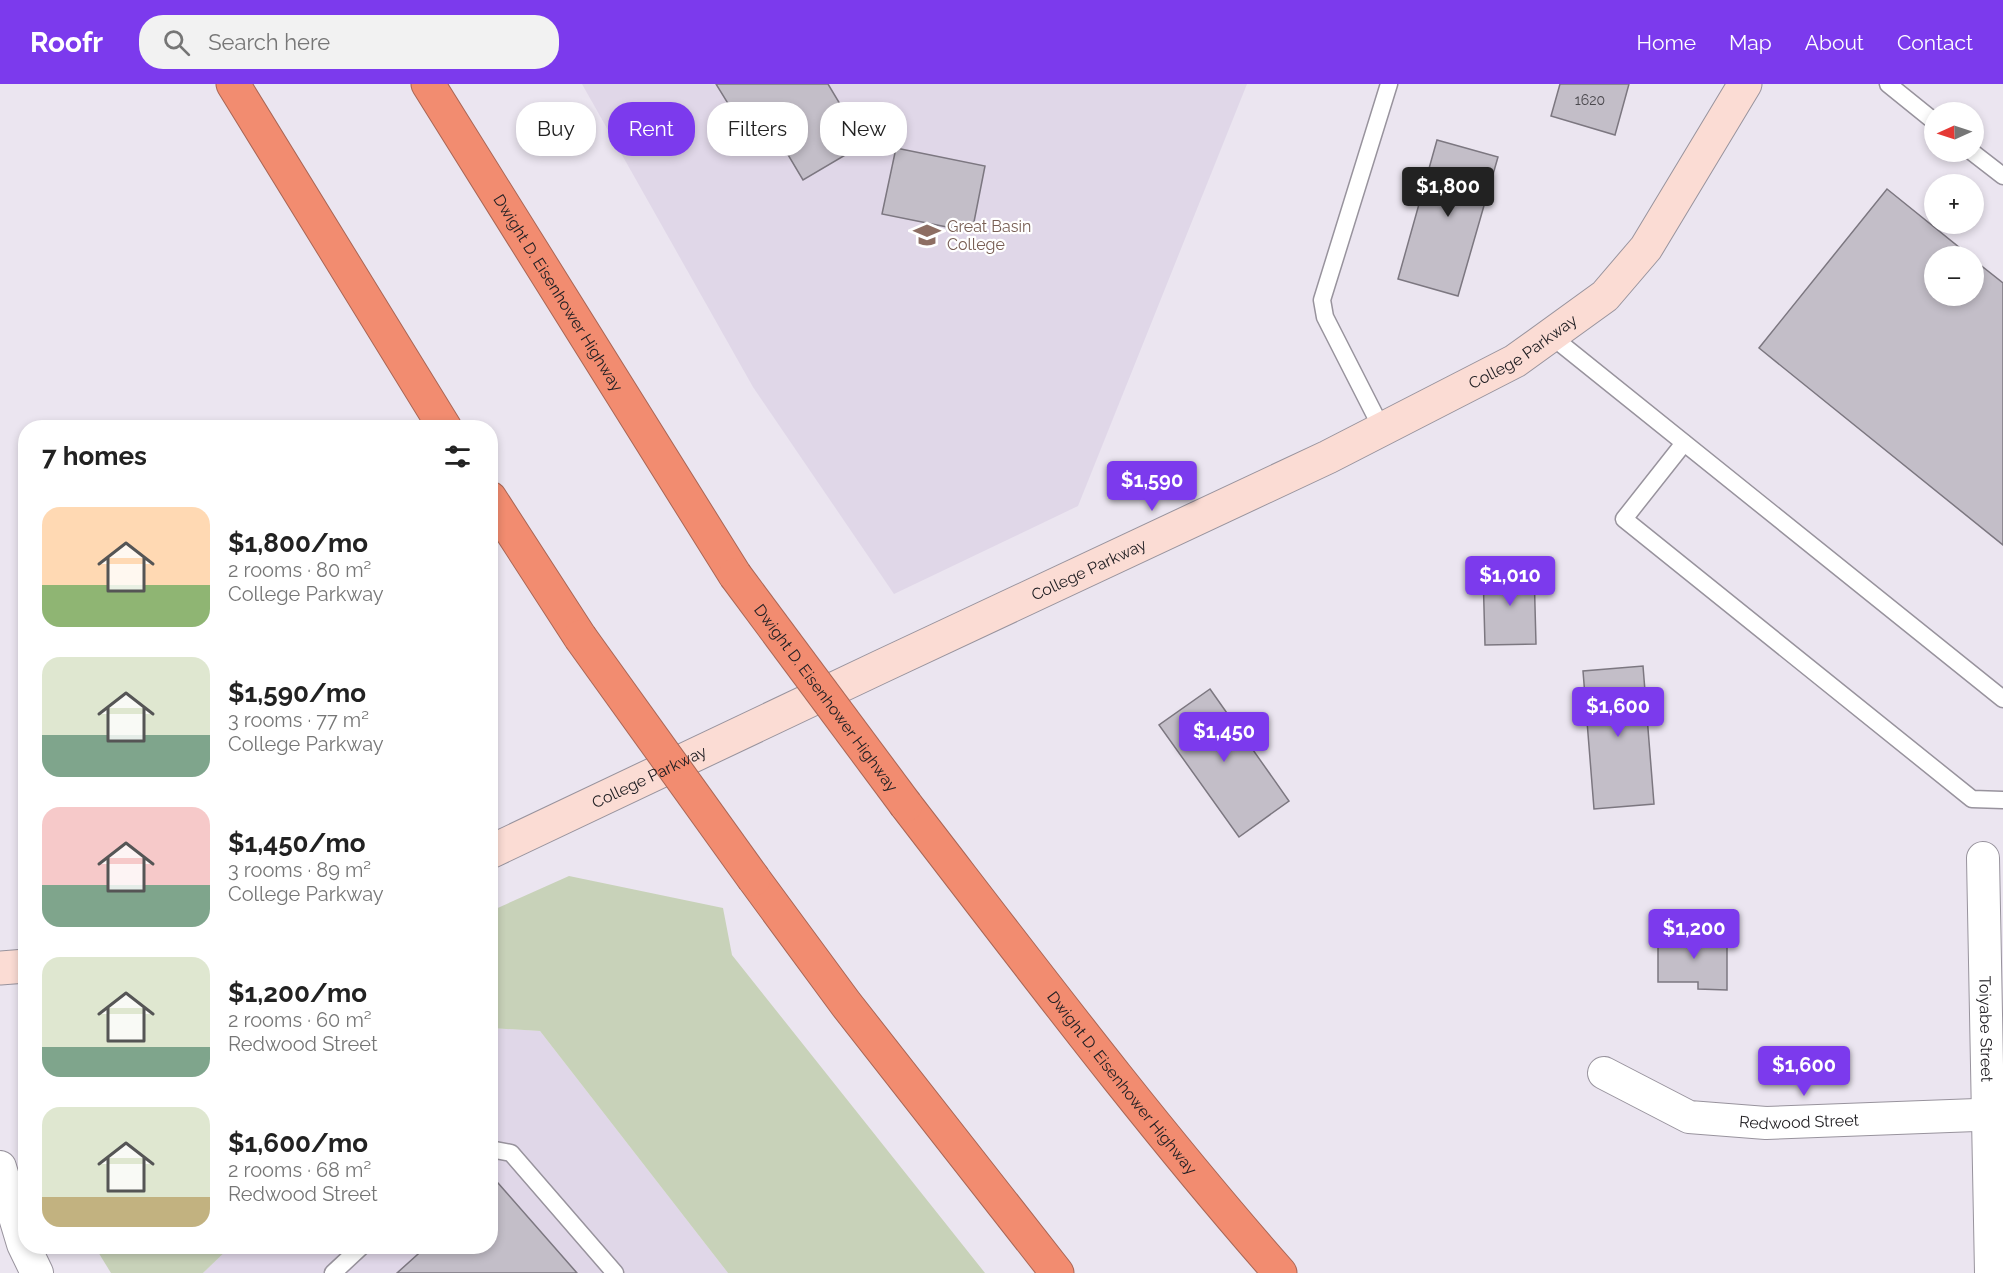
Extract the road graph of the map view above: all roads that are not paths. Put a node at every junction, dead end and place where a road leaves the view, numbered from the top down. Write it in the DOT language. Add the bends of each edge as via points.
graph roads {
  1 [pos="233,84"];
  2 [pos="428,84"];
  3 [pos="1389,84"];
  4 [pos="1744,84"];
  5 [pos="1888,84"];
  6 [pos="1924,113"];
  7 [pos="1984,162"];
  8 [pos="2003,177"];
  9 [pos="1550,335"];
  10 [pos="440,420"];
  11 [pos="1382,429"];
  12 [pos="1684,442"];
  13 [pos="498,510"];
  14 [pos="2003,699"];
  15 [pos="2003,800"];
  16 [pos="498,848"];
  17 [pos="1983,858"];
  18 [pos="18,967"];
  19 [pos="0,968"];
  20 [pos="1604,1073"];
  21 [pos="1996,1114"];
  22 [pos="498,1150"];
  23 [pos="0,1167"];
  24 [pos="7,1213"];
  25 [pos="18,1234"];
  26 [pos="28,1254"];
  27 [pos="353,1254"];
  28 [pos="37,1273"];
  29 [pos="333,1273"];
  30 [pos="615,1273"];
  31 [pos="1057,1273"];
  32 [pos="1280,1273"];
  33 [pos="1991,1273"];
  1 -- 10 [label="highway"];
  2 -- 32 [label="highway, Dwight D. Eisenhower Highway, bridge" via="735,575 1062,1007"];
  3 -- 11 [label="lane" via="1322,300 1325,317"];
  4 -- 9 [label="street, College Parkway" via="1646,248 1605,296"];
  5 -- 6 [label="lane"];
  7 -- 8 [label="lane"];
  9 -- 11 [label="street, College Parkway" via="1515,361"];
  9 -- 12 [label="lane"];
  11 -- 16 [label="street, College Parkway"];
  12 -- 14 [label="lane"];
  12 -- 15 [label="lane" via="1624,519 1972,799"];
  13 -- 31 [label="highway, bridge" via="580,637 754,879 846,1004"];
  17 -- 21 [label="street, Toiyabe Street"];
  18 -- 19 [label="street"];
  20 -- 21 [label="street, Redwood Street" via="1689,1117 1766,1123"];
  21 -- 33 [label="street, Toiyabe Street"];
  22 -- 30 [label="lane" via="512,1153"];
  23 -- 24 [label="street"];
  24 -- 25 [label="street"];
  26 -- 28 [label="street"];
  27 -- 29 [label="lane"];
}
